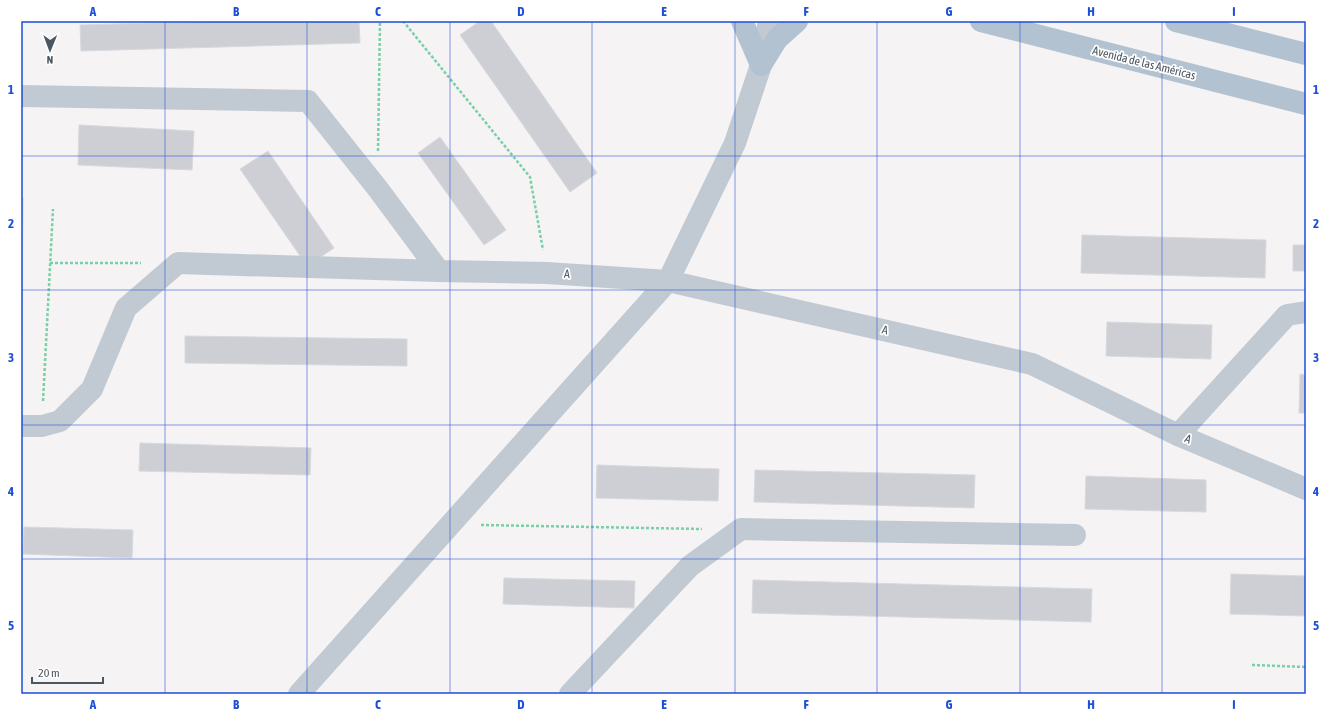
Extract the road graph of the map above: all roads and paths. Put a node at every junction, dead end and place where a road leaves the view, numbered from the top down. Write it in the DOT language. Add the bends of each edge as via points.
graph roads {
  1 [pos="380,21"];
  2 [pos="403,21"];
  3 [pos="742,21"];
  4 [pos="769,21"];
  5 [pos="797,21"];
  6 [pos="981,21"];
  7 [pos="1176,21"];
  8 [pos="1306,54"];
  9 [pos="762,65"];
  10 [pos="21,96"];
  11 [pos="1306,104"];
  12 [pos="378,189"];
  13 [pos="53,209"];
  14 [pos="178,263"];
  15 [pos="50,264"];
  16 [pos="439,271"];
  17 [pos="546,272"];
  18 [pos="668,281"];
  19 [pos="1306,312"];
  20 [pos="32,426"];
  21 [pos="1178,435"];
  22 [pos="1306,489"];
  23 [pos="449,525"];
  24 [pos="741,529"];
  25 [pos="1075,535"];
  26 [pos="1252,665"];
  27 [pos="1306,667"];
  28 [pos="299,694"];
  29 [pos="570,694"];
  1 -- 12 [label="path"];
  2 -- 17 [label="path" via="530,177"];
  3 -- 9 [label="main road"];
  4 -- 9 [label="street"];
  5 -- 9 [label="main road" via="777,39"];
  6 -- 11 [label="main road, Avenida de las Américas"];
  7 -- 8 [label="main road"];
  9 -- 18 [label="street" via="736,143"];
  10 -- 12 [label="street" via="308,101"];
  12 -- 16 [label="street"];
  13 -- 15 [label="path"];
  14 -- 15 [label="path"];
  14 -- 16 [label="street, A"];
  14 -- 20 [label="street" via="126,308 92,389 60,421"];
  15 -- 20 [label="path"];
  16 -- 17 [label="street, A"];
  17 -- 18 [label="street, A"];
  18 -- 21 [label="street, A" via="1032,364"];
  18 -- 23 [label="street"];
  19 -- 21 [label="street" via="1287,315"];
  21 -- 22 [label="street, A"];
  23 -- 24 [label="path"];
  23 -- 28 [label="street"];
  24 -- 25 [label="street"];
  24 -- 29 [label="street" via="690,566"];
  26 -- 27 [label="path"];
}
